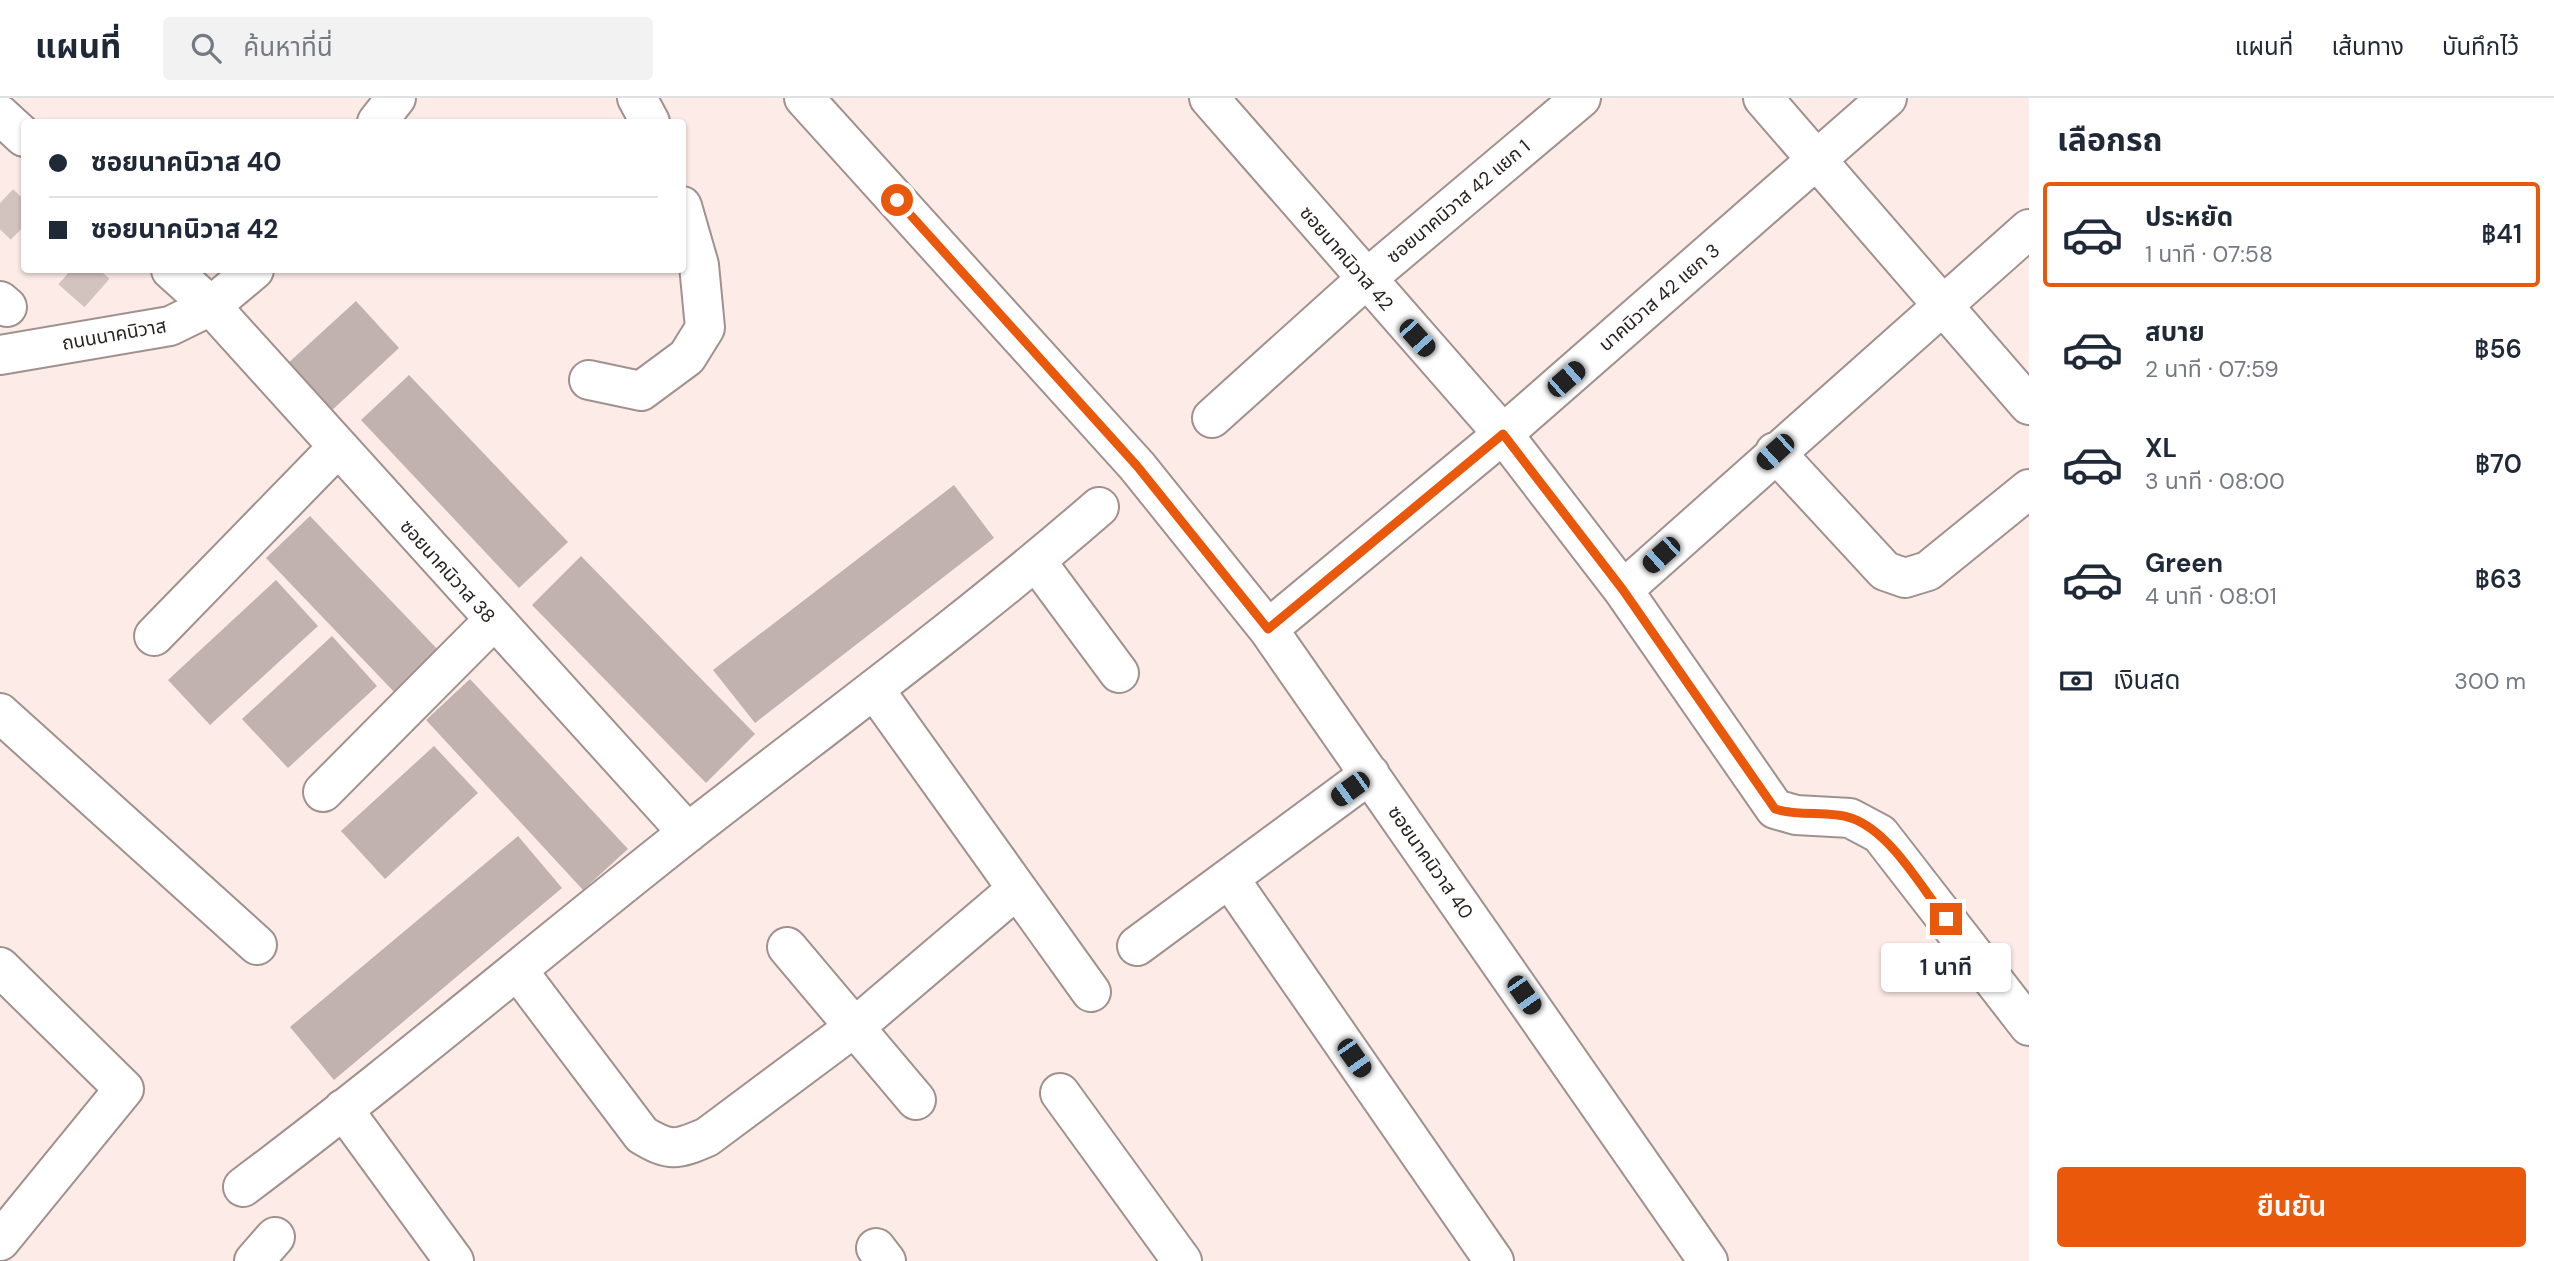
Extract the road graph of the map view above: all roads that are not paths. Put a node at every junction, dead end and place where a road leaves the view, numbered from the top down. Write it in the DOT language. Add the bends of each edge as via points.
graph roads {
  1 [pos="396,98"];
  2 [pos="637,98"];
  3 [pos="804,98"];
  4 [pos="1581,98"];
  5 [pos="1763,98"];
  6 [pos="1887,98"];
  7 [pos="1218,101"];
  8 [pos="0,115"];
  9 [pos="379,119"];
  10 [pos="648,119"];
  11 [pos="21,134"];
  12 [pos="1817,159"];
  13 [pos="686,220"];
  14 [pos="2029,229"];
  15 [pos="174,273"];
  16 [pos="250,273"];
  17 [pos="1365,280"];
  18 [pos="1944,305"];
  19 [pos="211,306"];
  20 [pos="0,355"];
  21 [pos="589,380"];
  22 [pos="2029,405"];
  23 [pos="1212,418"];
  24 [pos="1503,434"];
  25 [pos="337,448"];
  26 [pos="1775,452"];
  27 [pos="2029,489"];
  28 [pos="1099,507"];
  29 [pos="1036,561"];
  30 [pos="1623,590"];
  31 [pos="493,621"];
  32 [pos="1268,629"];
  33 [pos="154,636"];
  34 [pos="1119,673"];
  35 [pos="874,689"];
  36 [pos="0,713"];
  37 [pos="1370,774"];
  38 [pos="323,792"];
  39 [pos="688,833"];
  40 [pos="1229,878"];
  41 [pos="1017,888"];
  42 [pos="257,945"];
  43 [pos="1136,946"];
  44 [pos="787,947"];
  45 [pos="0,967"];
  46 [pos="518,971"];
  47 [pos="1091,992"];
  48 [pos="856,1026"];
  49 [pos="2029,1026"];
  50 [pos="1060,1093"];
  51 [pos="916,1100"];
  52 [pos="343,1109"];
  53 [pos="243,1187"];
  54 [pos="0,1241"];
  55 [pos="0,1255"];
  56 [pos="7,1261"];
  57 [pos="454,1261"];
  58 [pos="1182,1261"];
  59 [pos="1494,1261"];
  60 [pos="1709,1261"];
  1 -- 9 [label="street"];
  2 -- 10 [label="street"];
  3 -- 32 [label="street, ซอยนาคนิวาส 40" via="1137,466"];
  4 -- 17 [label="street, ซอยนาคนิวาส 42 แยก 1"];
  5 -- 12 [label="street"];
  6 -- 12 [label="street, นาคนิวาส 42 แยก 3"];
  7 -- 17 [label="street, ซอยนาคนิวาส 42"];
  8 -- 11 [label="street"];
  12 -- 18 [label="street"];
  12 -- 24 [label="street, นาคนิวาส 42 แยก 3"];
  13 -- 21 [label="street" via="699,265 705,328 687,358 641,391"];
  14 -- 18 [label="street"];
  15 -- 19 [label="street, ซอยนาคนิวาส 38"];
  16 -- 19 [label="street, ถนนนาคนิวาส"];
  17 -- 23 [label="street, ซอยนาคนิวาส 42 แยก 1"];
  17 -- 24 [label="street, ซอยนาคนิวาส 42"];
  18 -- 22 [label="street"];
  18 -- 26 [label="street"];
  19 -- 20 [label="street, ถนนนาคนิวาส" via="170,326"];
  19 -- 25 [label="street, ซอยนาคนิวาส 38"];
  24 -- 30 [label="street, ซอยนาคนิวาส 42"];
  24 -- 32 [label="street, นาคนิวาส 42 แยก 3"];
  25 -- 31 [label="street, ซอยนาคนิวาส 38"];
  25 -- 33 [label="street"];
  26 -- 27 [label="street" via="1885,571 1905,578 1928,571"];
  26 -- 30 [label="street"];
  28 -- 29 [label="street"];
  29 -- 34 [label="street"];
  29 -- 35 [label="street"];
  30 -- 49 [label="street, ซอยนาคนิวาส 42" via="1775,809 1850,818 1880,834"];
  31 -- 38 [label="street"];
  31 -- 39 [label="street, ซอยนาคนิวาส 38"];
  32 -- 37 [label="street, ซอยนาคนิวาส 40"];
  35 -- 39 [label="street"];
  35 -- 41 [label="street"];
  36 -- 42 [label="street"];
  37 -- 40 [label="street"];
  37 -- 60 [label="street, ซอยนาคนิวาส 40"];
  39 -- 46 [label="street"];
  40 -- 43 [label="street"];
  40 -- 59 [label="street"];
  41 -- 47 [label="street"];
  41 -- 48 [label="street"];
  44 -- 48 [label="street"];
  45 -- 54 [label="street" via="124,1089"];
  46 -- 48 [label="street" via="642,1135 665,1149 707,1137"];
  46 -- 52 [label="street"];
  48 -- 51 [label="street"];
  50 -- 58 [label="street"];
  52 -- 53 [label="street"];
  52 -- 57 [label="street"];
  55 -- 56 [label="street"];
}
